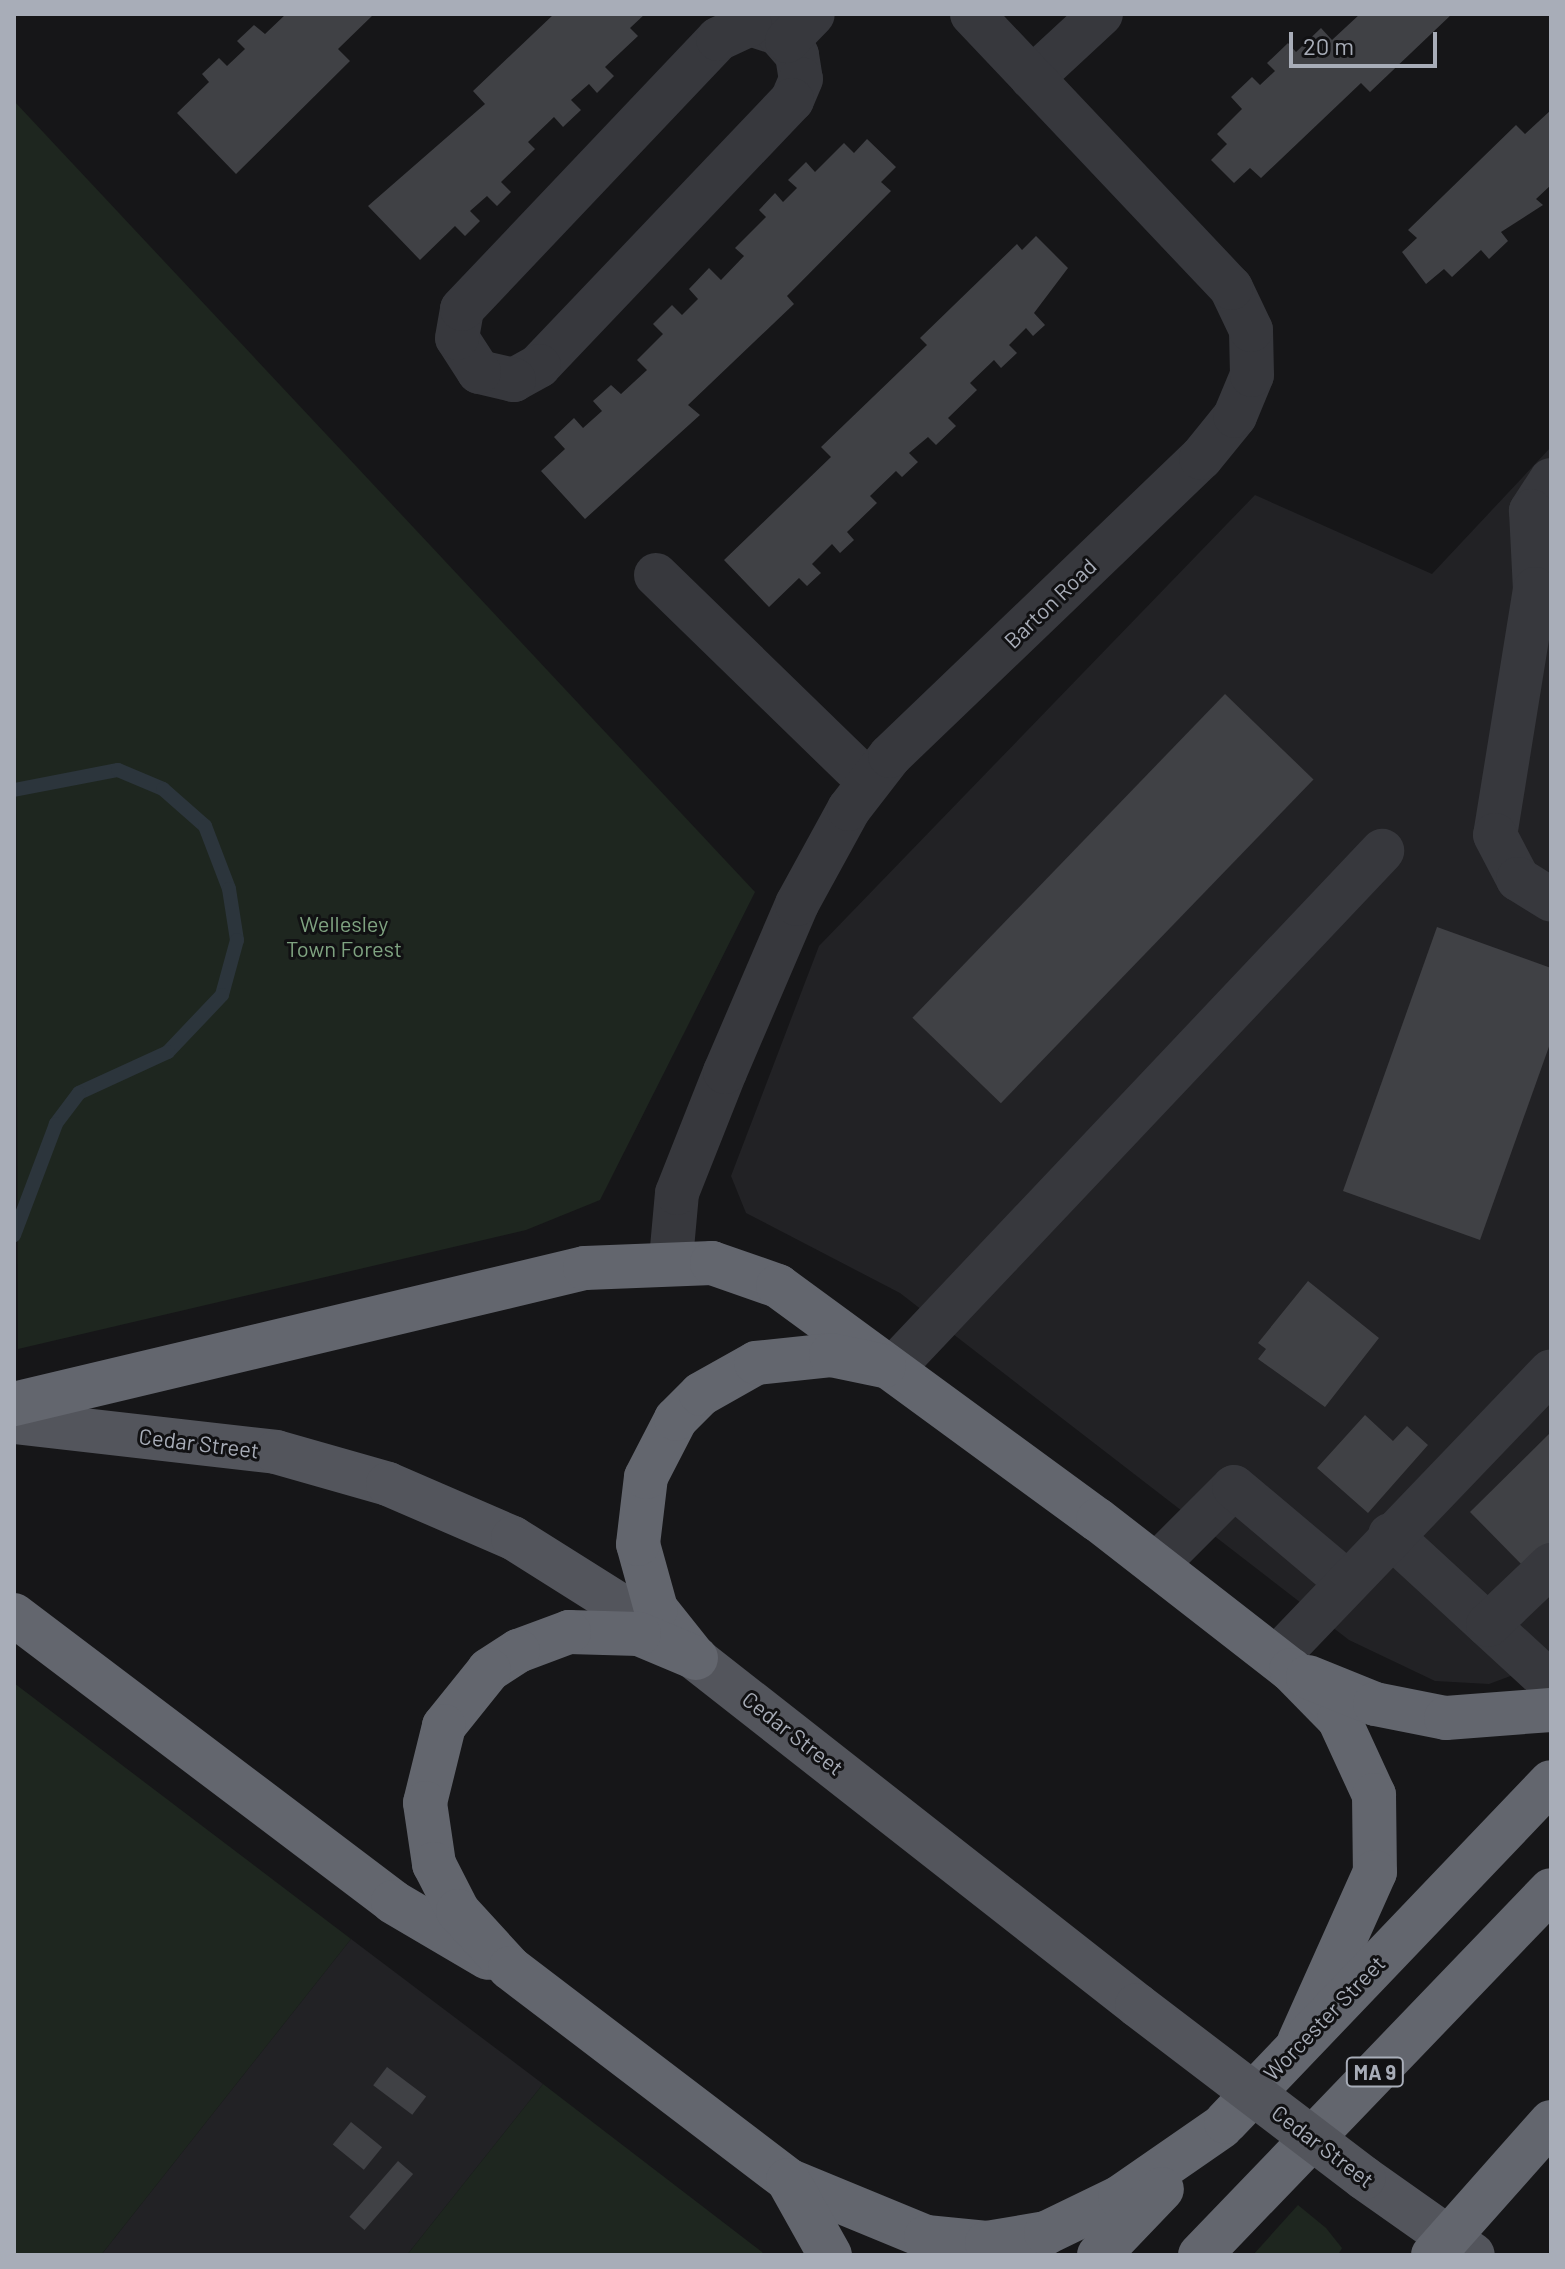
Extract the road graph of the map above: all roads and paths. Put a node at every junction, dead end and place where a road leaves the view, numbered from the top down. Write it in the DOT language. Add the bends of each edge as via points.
graph roads {
  1 [pos="972,14"];
  2 [pos="1101,14"];
  3 [pos="800,27"];
  4 [pos="1032,78"];
  5 [pos="1551,480"];
  6 [pos="656,575"];
  7 [pos="869,782"];
  8 [pos="1382,851"];
  9 [pos="1551,900"];
  10 [pos="671,1259"];
  11 [pos="893,1368"];
  12 [pos="1548,1380"];
  13 [pos="14,1404"];
  14 [pos="14,1422"];
  15 [pos="1390,1535"];
  16 [pos="1156,1565"];
  17 [pos="1551,1565"];
  18 [pos="1347,1582"];
  19 [pos="14,1615"];
  20 [pos="1488,1625"];
  21 [pos="696,1658"];
  22 [pos="1284,1664"];
  23 [pos="1551,1683"];
  24 [pos="1551,1710"];
  25 [pos="1551,1782"];
  26 [pos="1551,1890"];
  27 [pos="510,1968"];
  28 [pos="1299,2042"];
  29 [pos="1551,2122"];
  30 [pos="1221,2127"];
  31 [pos="788,2180"];
  32 [pos="1451,2249"];
  33 [pos="830,2255"];
  34 [pos="1099,2255"];
  35 [pos="1200,2255"];
  1 -- 4 [label="lane, Barton Road"];
  2 -- 4 [label="lane"];
  3 -- 3 [label="lane" via="750,24 718,39 462,309 457,338 471,364 501,380 539,366 792,100 801,73"];
  4 -- 7 [label="lane, Barton Road" via="1231,288 1251,330 1252,375 1235,416 1201,458"];
  5 -- 9 [label="lane" via="1531,511 1535,589 1495,835 1518,879"];
  6 -- 7 [label="lane"];
  7 -- 10 [label="lane, Barton Road" via="814,867 747,1015 677,1193"];
  8 -- 11 [label="lane"];
  10 -- 11 [label="highway" via="712,1263 778,1286"];
  10 -- 13 [label="highway" via="534,1278"];
  11 -- 16 [label="highway"];
  11 -- 21 [label="highway" via="831,1355 769,1360 730,1375 676,1419 646,1477 638,1544 656,1609"];
  12 -- 15 [label="lane"];
  14 -- 21 [label="main road, Cedar Street" via="276,1452 374,1479 513,1538"];
  15 -- 18 [label="lane"];
  15 -- 20 [label="lane"];
  16 -- 18 [label="lane" via="1234,1487"];
  16 -- 22 [label="highway"];
  17 -- 20 [label="lane"];
  18 -- 22 [label="lane"];
  19 -- 27 [label="highway" via="412,1917"];
  20 -- 23 [label="lane"];
  21 -- 27 [label="highway" via="639,1634 569,1632 489,1670 444,1726 425,1803 434,1864 458,1911"];
  21 -- 32 [label="main road, Cedar Street, bridge"];
  22 -- 24 [label="highway" via="1375,1704 1446,1718"];
  22 -- 28 [label="highway" via="1356,1746 1378,1836 1370,1895"];
  25 -- 28 [label="highway, Worcester Street"];
  26 -- 35 [label="highway, MA 9"];
  27 -- 31 [label="highway"];
  28 -- 30 [label="highway, Worcester Street"];
  29 -- 32 [label="highway"];
  30 -- 31 [label="highway" via="1120,2197 1046,2233 1013,2241 926,2237"];
  30 -- 34 [label="highway, Worcester Street"];
  31 -- 33 [label="highway"];
}
